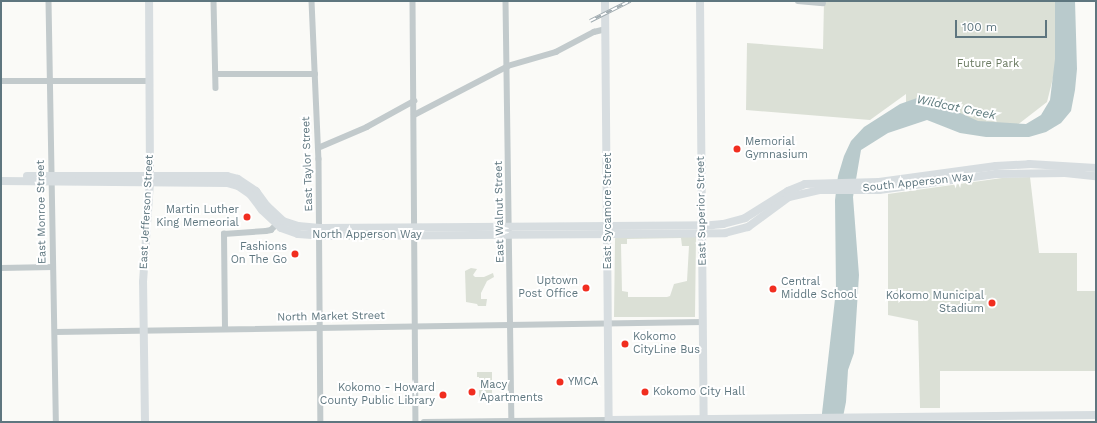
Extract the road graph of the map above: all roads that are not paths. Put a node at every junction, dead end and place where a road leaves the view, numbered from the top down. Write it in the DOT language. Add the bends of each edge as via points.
graph roads {
  1 [pos="49,1"];
  2 [pos="149,1"];
  3 [pos="214,1"];
  4 [pos="312,1"];
  5 [pos="413,1"];
  6 [pos="506,1"];
  7 [pos="606,1"];
  8 [pos="700,1"];
  9 [pos="798,1"];
  10 [pos="823,3"];
  11 [pos="606,29"];
  12 [pos="508,66"];
  13 [pos="216,74"];
  14 [pos="315,74"];
  15 [pos="1,81"];
  16 [pos="150,81"];
  17 [pos="50,82"];
  18 [pos="216,88"];
  19 [pos="414,101"];
  20 [pos="414,115"];
  21 [pos="318,148"];
  22 [pos="1096,168"];
  23 [pos="1,176"];
  24 [pos="1096,176"];
  25 [pos="51,178"];
  26 [pos="150,178"];
  27 [pos="1,181"];
  28 [pos="819,186"];
  29 [pos="876,186"];
  30 [pos="278,222"];
  31 [pos="608,225"];
  32 [pos="703,225"];
  33 [pos="511,226"];
  34 [pos="415,227"];
  35 [pos="320,232"];
  36 [pos="703,233"];
  37 [pos="511,234"];
  38 [pos="608,234"];
  39 [pos="415,235"];
  40 [pos="1,268"];
  41 [pos="53,268"];
  42 [pos="704,322"];
  43 [pos="608,324"];
  44 [pos="512,325"];
  45 [pos="415,326"];
  46 [pos="320,328"];
  47 [pos="225,329"];
  48 [pos="144,331"];
  49 [pos="55,332"];
  50 [pos="1096,415"];
  51 [pos="512,421"];
  52 [pos="609,421"];
  53 [pos="704,421"];
  54 [pos="56,422"];
  55 [pos="145,422"];
  56 [pos="321,422"];
  57 [pos="416,422"];
  58 [pos="424,422"];
  59 [pos="464,422"];
  1 -- 17 [label="street, East Monroe Street"];
  2 -- 16 [label="main road, East Jefferson Street"];
  3 -- 13 [label="street"];
  4 -- 14 [label="street, East Taylor Street"];
  5 -- 19 [label="street"];
  6 -- 12 [label="street, East Walnut Street"];
  7 -- 11 [label="main road, East Sycamore Street"];
  8 -- 32 [label="main road, East Superior Street"];
  9 -- 10 [label="street"];
  11 -- 12 [label="street" via="594,32 556,52"];
  11 -- 31 [label="main road, East Sycamore Street"];
  12 -- 20 [label="street"];
  12 -- 33 [label="street, East Walnut Street"];
  13 -- 14 [label="street"];
  13 -- 18 [label="street"];
  14 -- 21 [label="street, East Taylor Street"];
  15 -- 17 [label="street"];
  16 -- 17 [label="street"];
  16 -- 26 [label="main road, East Jefferson Street"];
  17 -- 25 [label="street, East Monroe Street"];
  19 -- 20 [label="street"];
  19 -- 21 [label="street" via="367,127"];
  20 -- 34 [label="street"];
  21 -- 35 [label="street, East Taylor Street"];
  22 -- 29 [label="main road, South Apperson Way" via="1047,164 996,166"];
  23 -- 25 [label="main road, North Apperson Way"];
  24 -- 29 [label="main road, South Apperson Way" via="1059,173 996,174"];
  25 -- 26 [label="main road, North Apperson Way"];
  25 -- 27 [label="main road, North Apperson Way"];
  25 -- 41 [label="street, East Monroe Street"];
  26 -- 30 [label="main road, North Apperson Way" via="232,184 250,194 262,210"];
  26 -- 48 [label="main road, East Jefferson Street" via="143,282"];
  28 -- 29 [label="main road, South Apperson Way"];
  28 -- 32 [label="main road, South Apperson Way" via="793,188 736,222"];
  28 -- 36 [label="main road, South Apperson Way" via="789,197 748,227 725,233"];
  30 -- 35 [label="main road, North Apperson Way" via="298,234"];
  30 -- 47 [label="street" via="266,231 224,234"];
  31 -- 32 [label="main road, South Apperson Way"];
  31 -- 33 [label="main road, North Apperson Way"];
  31 -- 38 [label="main road, East Sycamore Street"];
  32 -- 36 [label="main road, East Superior Street"];
  33 -- 34 [label="main road, North Apperson Way"];
  33 -- 37 [label="street, East Walnut Street"];
  34 -- 35 [label="main road, North Apperson Way"];
  34 -- 39 [label="street"];
  35 -- 39 [label="main road, North Apperson Way"];
  35 -- 46 [label="street, East Taylor Street"];
  36 -- 38 [label="main road, South Apperson Way"];
  36 -- 42 [label="main road, East Superior Street"];
  37 -- 38 [label="main road, North Apperson Way"];
  37 -- 39 [label="main road, North Apperson Way"];
  37 -- 44 [label="street, East Walnut Street"];
  38 -- 43 [label="main road, East Sycamore Street"];
  39 -- 45 [label="street"];
  40 -- 41 [label="street"];
  41 -- 49 [label="street, East Monroe Street"];
  42 -- 43 [label="street, North Market Street"];
  42 -- 53 [label="main road, East Superior Street"];
  43 -- 44 [label="street, North Market Street"];
  43 -- 52 [label="main road, East Sycamore Street"];
  44 -- 45 [label="street, North Market Street"];
  44 -- 51 [label="street, East Walnut Street"];
  45 -- 46 [label="street, North Market Street"];
  45 -- 57 [label="street"];
  46 -- 47 [label="street, North Market Street"];
  46 -- 56 [label="street, East Taylor Street"];
  47 -- 48 [label="street, North Market Street"];
  48 -- 49 [label="street, North Market Street"];
  48 -- 55 [label="main road, East Jefferson Street"];
  49 -- 54 [label="street, East Monroe Street"];
  50 -- 53 [label="main road"];
  51 -- 52 [label="street"];
  51 -- 59 [label="street"];
  52 -- 53 [label="main road"];
  58 -- 59 [label="street"];
}
